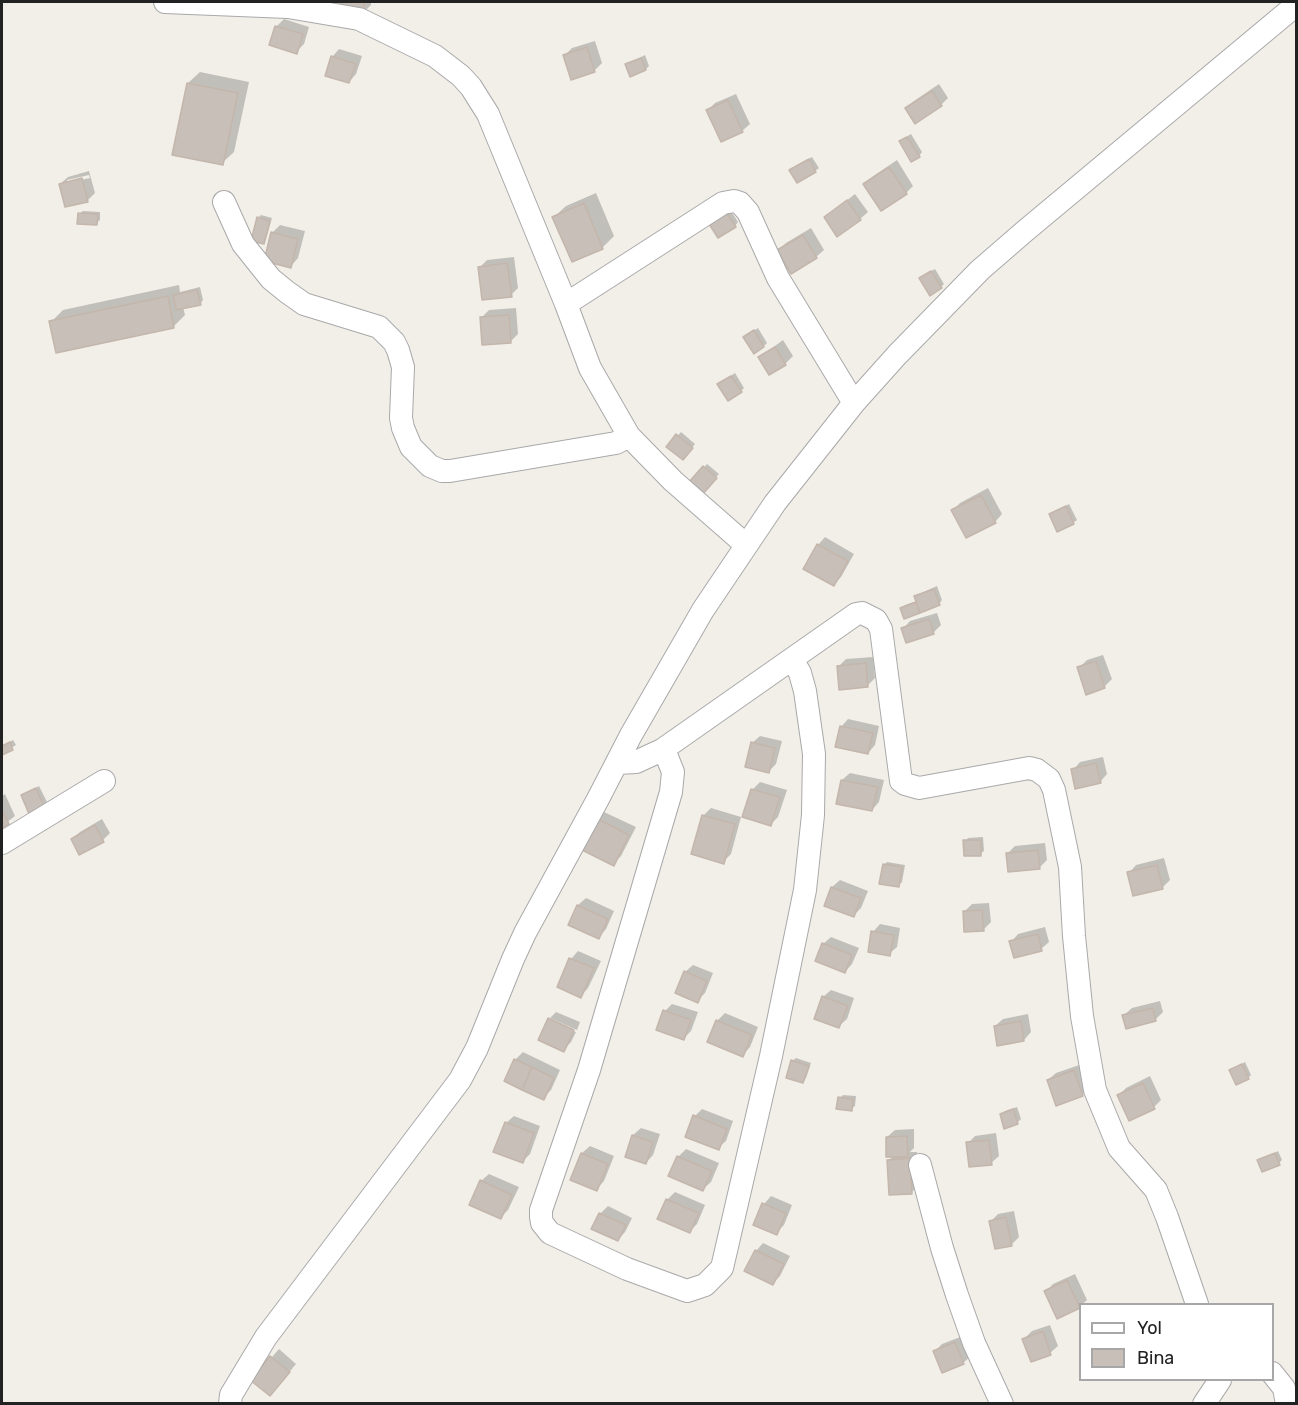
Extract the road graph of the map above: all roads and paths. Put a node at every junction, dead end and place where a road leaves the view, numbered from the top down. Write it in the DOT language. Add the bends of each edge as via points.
graph roads {
  1 [pos="165,2"];
  2 [pos="1296,4"];
  3 [pos="224,202"];
  4 [pos="567,304"];
  5 [pos="855,403"];
  6 [pos="629,436"];
  7 [pos="746,545"];
  8 [pos="792,659"];
  9 [pos="662,750"];
  10 [pos="616,763"];
  11 [pos="104,781"];
  12 [pos="2,843"];
  13 [pos="920,1165"];
  14 [pos="1196,1303"];
  15 [pos="1274,1376"];
  16 [pos="1219,1381"];
  17 [pos="230,1404"];
  18 [pos="1002,1404"];
  19 [pos="1204,1404"];
  20 [pos="1287,1404"];
  1 -- 4 [label="street" via="288,7 359,20 448,65 471,87 488,114"];
  2 -- 5 [label="street" via="980,270"];
  3 -- 6 [label="street" via="243,244 287,292 304,304 379,327 394,342 403,367 403,428 411,447 435,468 450,471 616,443"];
  4 -- 5 [label="street" via="723,203 740,203 748,212 778,278"];
  4 -- 6 [label="street" via="590,368"];
  5 -- 7 [label="street"];
  6 -- 7 [label="street"];
  7 -- 10 [label="street" via="671,663"];
  8 -- 9 [label="street"];
  8 -- 9 [label="street" via="805,691 814,754 805,890 722,1268 705,1285 687,1291 627,1269 550,1233 541,1217 671,792 673,772"];
  8 -- 14 [label="street" via="856,614 872,616 881,629 904,784 919,788 1029,768 1044,774 1052,784 1070,867 1082,1016 1095,1090 1119,1148 1156,1190"];
  9 -- 10 [label="street" via="636,762"];
  10 -- 17 [label="street" via="521,942 460,1080 266,1337 231,1395"];
  11 -- 12 [label="street"];
  13 -- 18 [label="street" via="957,1295"];
  15 -- 20 [label="street" via="1284,1388"];
  16 -- 19 [label="street"];
}
